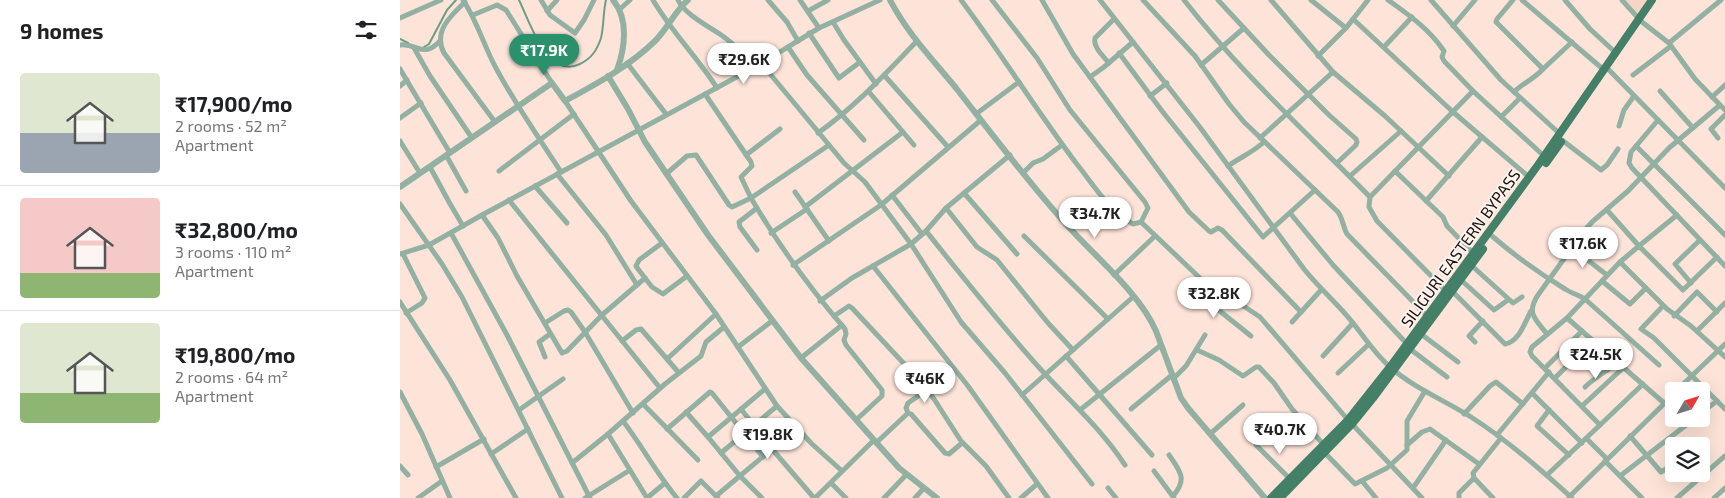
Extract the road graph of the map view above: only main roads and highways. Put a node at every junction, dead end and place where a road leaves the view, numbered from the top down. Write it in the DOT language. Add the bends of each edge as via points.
graph roads {
  1 [pos="1652,0"];
  2 [pos="1658,0"];
  3 [pos="1641,20"];
  4 [pos="1607,70"];
  5 [pos="1561,137"];
  6 [pos="1449,291"];
  7 [pos="1408,346"];
  8 [pos="1324,448"];
  9 [pos="1271,498"];
  10 [pos="1280,498"];
  1 -- 3 [label="main road, SILIGURI EASTERN BYPASS"];
  2 -- 3 [label="main road, SILIGURI EASTERN BYPASS"];
  3 -- 4 [label="main road, SILIGURI EASTERN BYPASS"];
  3 -- 4 [label="main road, SILIGURI EASTERN BYPASS"];
  4 -- 5 [label="main road, SILIGURI EASTERN BYPASS"];
  5 -- 6 [label="main road, SILIGURI EASTERN BYPASS"];
  5 -- 6 [label="main road, SILIGURI EASTERN BYPASS" via="1474,252"];
  6 -- 7 [label="main road, SILIGURI EASTERN BYPASS" via="1427,316"];
  6 -- 7 [label="main road, SILIGURI EASTERN BYPASS" via="1421,334"];
  7 -- 8 [label="main road, SILIGURI EASTERN BYPASS" via="1350,422"];
  8 -- 9 [label="main road, SILIGURI EASTERN BYPASS"];
  8 -- 10 [label="main road, SILIGURI EASTERN BYPASS"];
}
